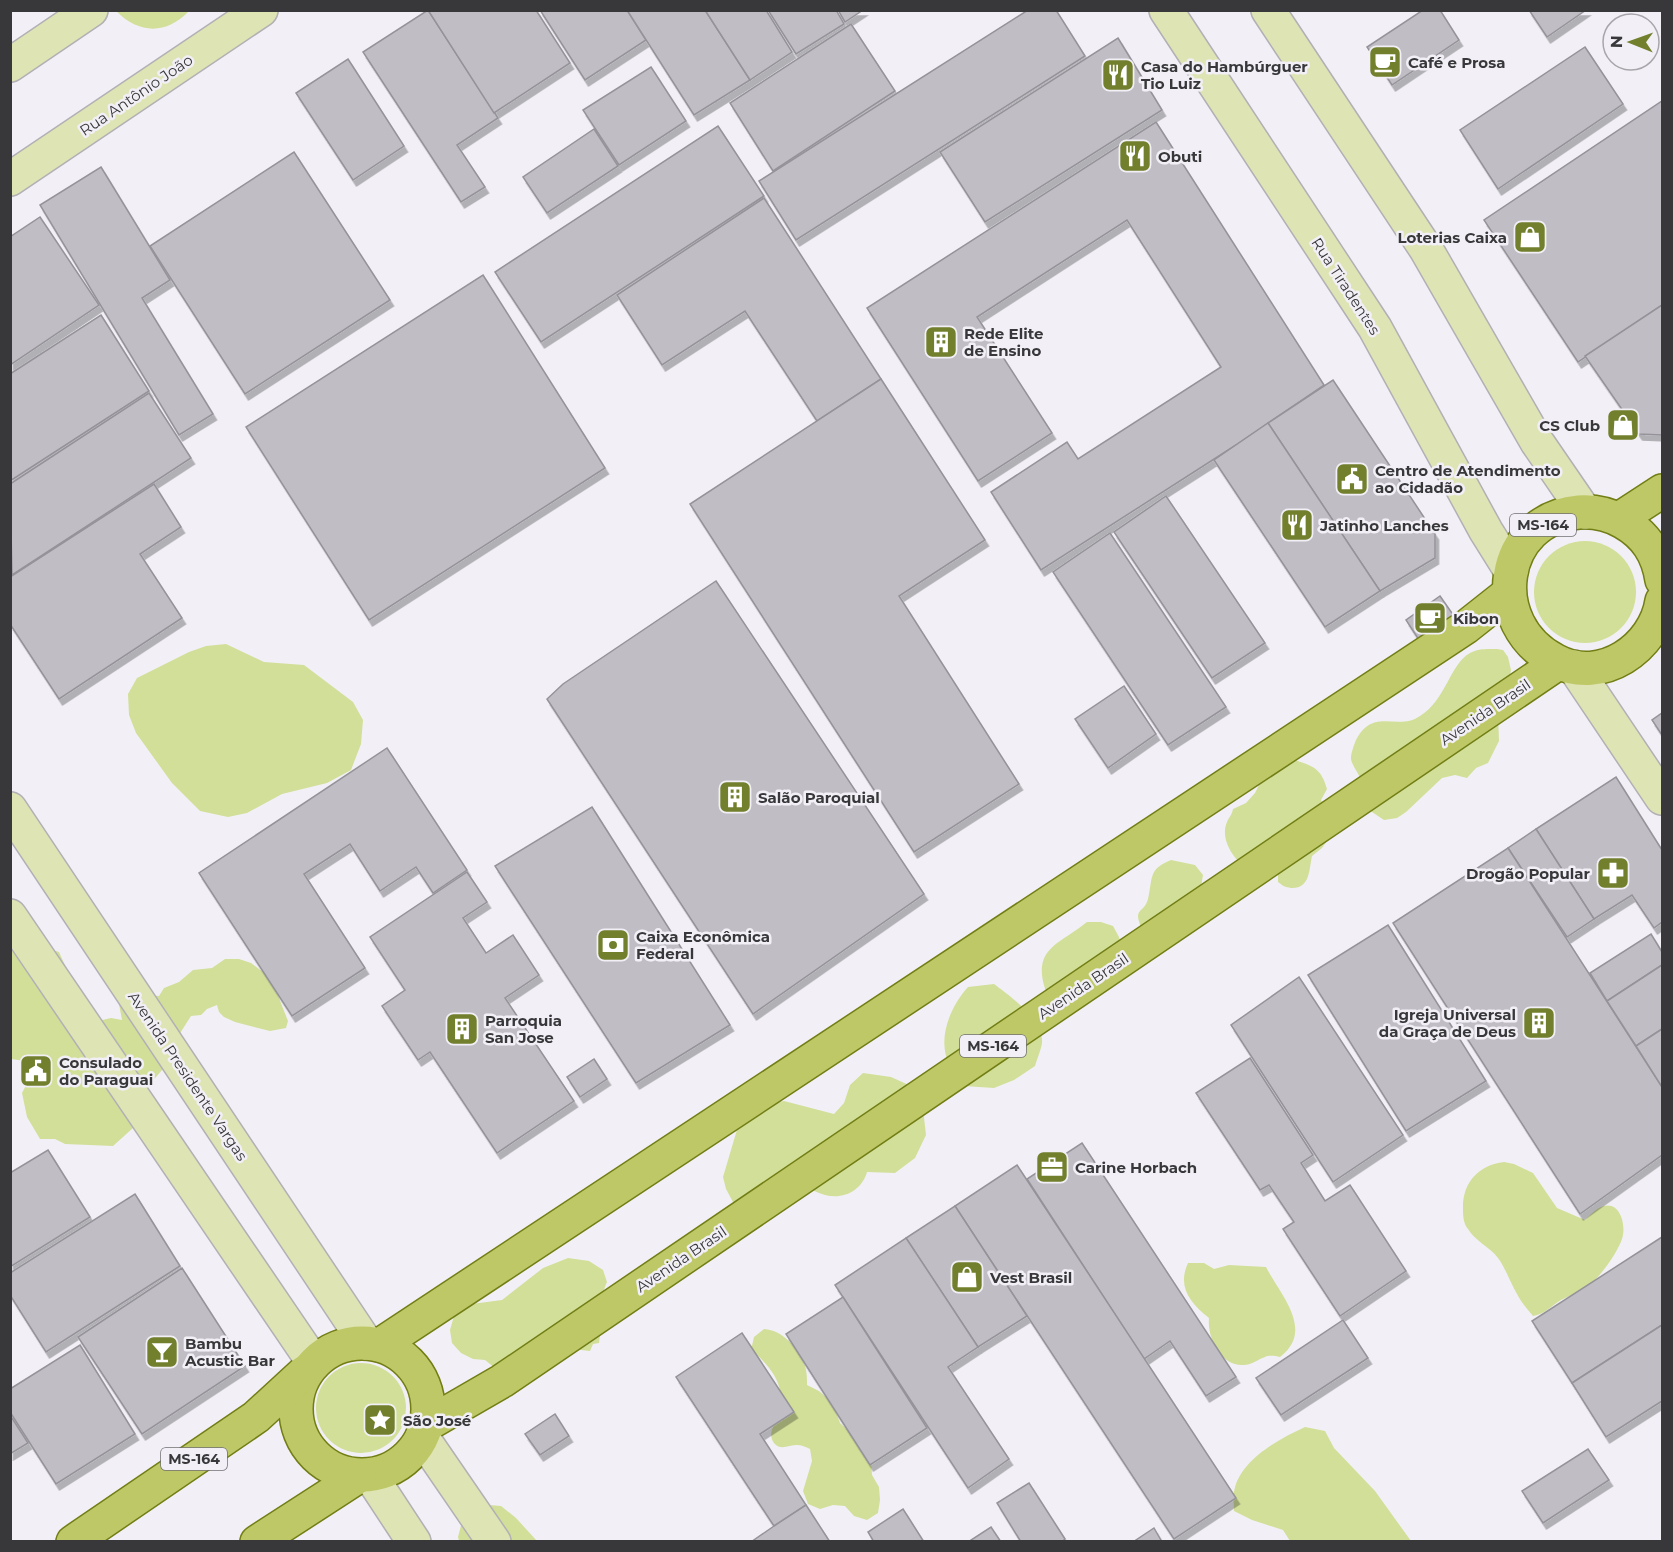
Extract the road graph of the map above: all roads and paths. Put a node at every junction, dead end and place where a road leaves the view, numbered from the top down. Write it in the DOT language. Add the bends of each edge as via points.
graph roads {
  1 [pos="91,10"];
  2 [pos="261,10"];
  3 [pos="1166,10"];
  4 [pos="1268,10"];
  5 [pos="10,64"];
  6 [pos="10,179"];
  7 [pos="1662,490"];
  8 [pos="1585,512"];
  9 [pos="1619,519"];
  10 [pos="1662,580"];
  11 [pos="1510,582"];
  12 [pos="1661,615"];
  13 [pos="1566,665"];
  14 [pos="1662,798"];
  15 [pos="10,809"];
  16 [pos="10,916"];
  17 [pos="373,1344"];
  18 [pos="311,1366"];
  19 [pos="424,1431"];
  20 [pos="365,1475"];
  21 [pos="73,1542"];
  22 [pos="257,1542"];
  23 [pos="414,1542"];
  24 [pos="494,1542"];
  1 -- 5 [label="main road"];
  2 -- 6 [label="main road, Rua Antônio João"];
  3 -- 11 [label="main road, Rua Tiradentes" via="1375,328"];
  4 -- 8 [label="main road" via="1426,249 1537,442"];
  7 -- 9 [label="main road"];
  8 -- 9 [label="main road, MS-164"];
  8 -- 11 [label="main road, MS-164" via="1556,517 1538,529 1523,544"];
  9 -- 10 [label="main road" via="1650,544"];
  11 -- 13 [label="main road" via="1515,622 1533,647"];
  11 -- 17 [label="main road, MS-164" via="1466,627"];
  12 -- 13 [label="main road, MS-164" via="1650,634 1625,658 1600,666"];
  13 -- 14 [label="main road"];
  13 -- 19 [label="main road, Avenida Brasil / MS-164"];
  15 -- 17 [label="main road, Avenida Presidente Vargas"];
  16 -- 18 [label="main road"];
  17 -- 18 [label="main road, MS-164" via="338,1347"];
  17 -- 19 [label="main road" via="391,1349 409,1362 422,1381 428,1403"];
  18 -- 20 [label="main road" via="295,1403 302,1438 325,1465 342,1473"];
  18 -- 21 [label="main road, MS-164" via="256,1417"];
  19 -- 20 [label="main road, MS-164" via="417,1447 401,1463 382,1473"];
  19 -- 24 [label="main road"];
  20 -- 22 [label="main road, MS-164"];
  20 -- 23 [label="main road"];
}
